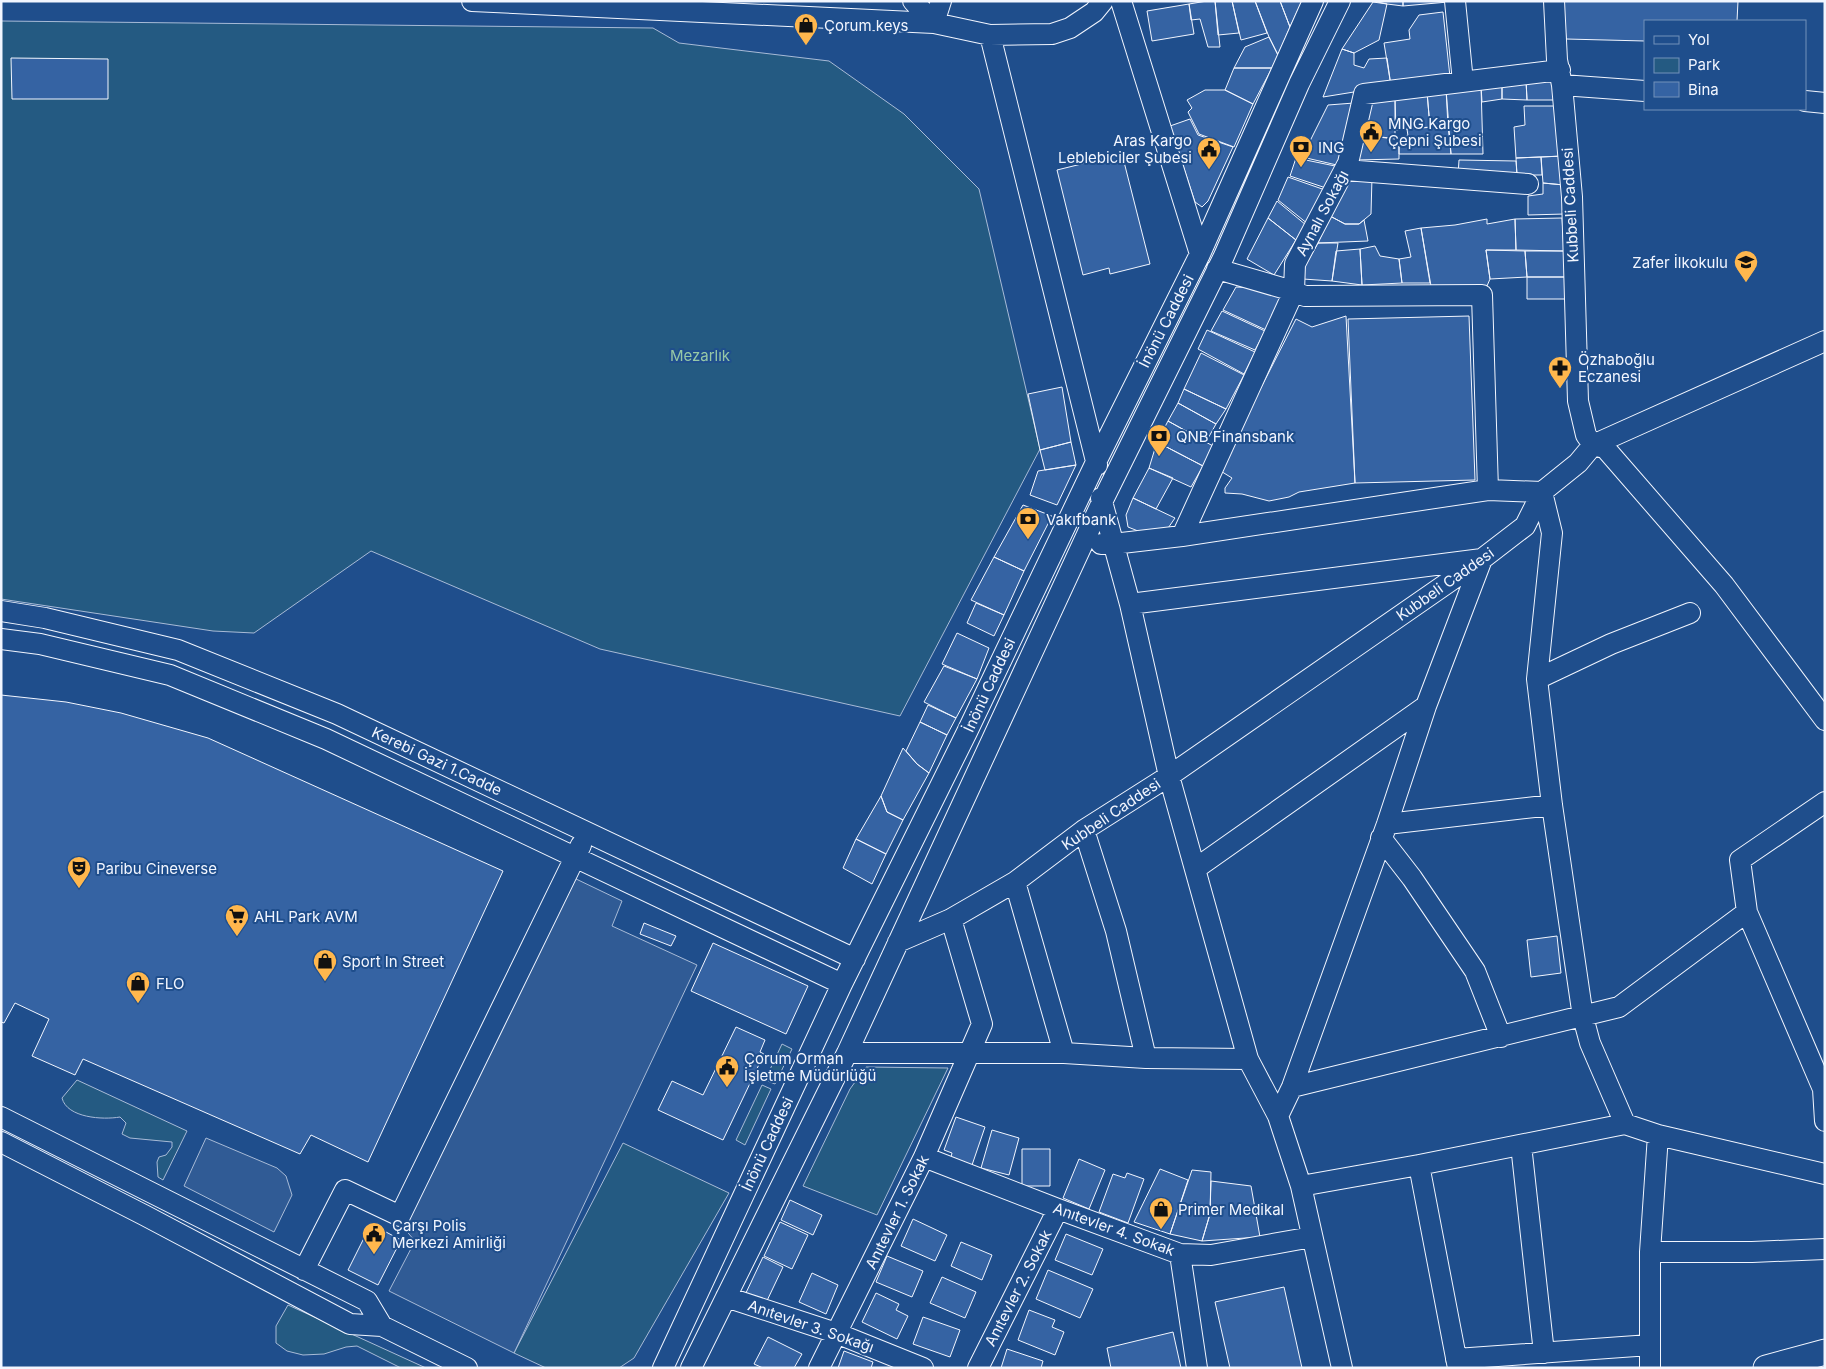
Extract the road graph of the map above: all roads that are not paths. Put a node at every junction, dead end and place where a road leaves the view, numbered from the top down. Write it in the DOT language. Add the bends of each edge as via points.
graph roads {
  1 [pos="472,1"];
  2 [pos="913,1"];
  3 [pos="941,1"];
  4 [pos="1314,1"];
  5 [pos="1340,1"];
  6 [pos="1455,1"];
  7 [pos="1554,1"];
  8 [pos="1108,2"];
  9 [pos="697,6"];
  10 [pos="934,23"];
  11 [pos="990,35"];
  12 [pos="1561,78"];
  13 [pos="1463,82"];
  14 [pos="1644,91"];
  15 [pos="1806,102"];
  16 [pos="1825,103"];
  17 [pos="1345,170"];
  18 [pos="1528,184"];
  19 [pos="1200,254"];
  20 [pos="1217,269"];
  21 [pos="1294,291"];
  22 [pos="1825,341"];
  23 [pos="1593,445"];
  24 [pos="1096,460"];
  25 [pos="1488,490"];
  26 [pos="1542,492"];
  27 [pos="1102,502"];
  28 [pos="1182,536"];
  29 [pos="1084,544"];
  30 [pos="1113,544"];
  31 [pos="1482,559"];
  32 [pos="1130,604"];
  33 [pos="1,612"];
  34 [pos="1690,613"];
  35 [pos="1,639"];
  36 [pos="1537,679"];
  37 [pos="1426,706"];
  38 [pos="1825,720"];
  39 [pos="1169,776"];
  40 [pos="1825,802"];
  41 [pos="1552,805"];
  42 [pos="1084,830"];
  43 [pos="1384,831"];
  44 [pos="588,832"];
  45 [pos="574,856"];
  46 [pos="1195,870"];
  47 [pos="1014,882"];
  48 [pos="1747,912"];
  49 [pos="951,919"];
  50 [pos="898,942"];
  51 [pos="855,958"];
  52 [pos="842,984"];
  53 [pos="1583,1018"];
  54 [pos="1501,1037"];
  55 [pos="848,1053"];
  56 [pos="1064,1053"];
  57 [pos="970,1054"];
  58 [pos="1146,1058"];
  59 [pos="1248,1059"];
  60 [pos="1292,1087"];
  61 [pos="1824,1087"];
  62 [pos="1,1116"];
  63 [pos="1278,1116"];
  64 [pos="1825,1121"];
  65 [pos="1625,1124"];
  66 [pos="1658,1135"];
  67 [pos="1,1142"];
  68 [pos="1522,1145"];
  69 [pos="924,1158"];
  70 [pos="1419,1165"];
  71 [pos="1825,1174"];
  72 [pos="1301,1186"];
  73 [pos="1058,1209"];
  74 [pos="1312,1237"];
  75 [pos="1825,1250"];
  76 [pos="1650,1252"];
  77 [pos="1180,1254"];
  78 [pos="304,1270"];
  79 [pos="726,1297"];
  80 [pos="382,1326"];
  81 [pos="836,1333"];
  82 [pos="1650,1345"];
  83 [pos="1825,1352"];
  84 [pos="1544,1353"];
  85 [pos="1457,1363"];
  86 [pos="662,1367"];
  87 [pos="467,1368"];
  88 [pos="691,1368"];
  89 [pos="819,1368"];
  90 [pos="923,1368"];
  91 [pos="978,1368"];
  92 [pos="1197,1368"];
  93 [pos="1342,1368"];
  94 [pos="1650,1368"];
  95 [pos="1766,1368"];
  1 -- 9 [label="street"];
  2 -- 10 [label="street"];
  3 -- 10 [label="street"];
  4 -- 19 [label="street, İnönü Caddesi"];
  5 -- 20 [label="street, İnönü Caddesi" via="1299,84"];
  6 -- 13 [label="street"];
  7 -- 12 [label="street, Kubbeli Caddesi"];
  8 -- 11 [label="street" via="1070,28 1052,34"];
  8 -- 19 [label="street"];
  9 -- 10 [label="street"];
  10 -- 11 [label="street"];
  11 -- 24 [label="street"];
  12 -- 13 [label="street, Aynalı Sokağı"];
  12 -- 14 [label="street, Aynalı Sokağı"];
  12 -- 23 [label="street, Kubbeli Caddesi" via="1572,197 1578,401 1586,436"];
  13 -- 17 [label="street, Aynalı Sokağı" via="1364,94"];
  15 -- 16 [label="street"];
  17 -- 18 [label="street"];
  17 -- 21 [label="street, Aynalı Sokağı" via="1295,264"];
  19 -- 24 [label="street, İnönü Caddesi"];
  20 -- 21 [label="street"];
  20 -- 27 [label="street, İnönü Caddesi"];
  21 -- 25 [label="street" via="1305,296 1482,295"];
  21 -- 28 [label="street, Aynalı Sokağı"];
  22 -- 23 [label="street"];
  23 -- 26 [label="street, Kubbeli Caddesi" via="1578,463"];
  23 -- 38 [label="street" via="1604,448 1724,585"];
  24 -- 27 [label="street"];
  24 -- 51 [label="street, İnönü Caddesi" via="972,723"];
  25 -- 26 [label="street"];
  25 -- 28 [label="street"];
  26 -- 31 [label="street, Kubbeli Caddesi" via="1525,526"];
  26 -- 36 [label="street" via="1552,533"];
  27 -- 29 [label="street, İnönü Caddesi"];
  27 -- 30 [label="street"];
  28 -- 30 [label="street"];
  29 -- 30 [label="street"];
  29 -- 50 [label="street, İnönü Caddesi"];
  30 -- 32 [label="street"];
  31 -- 32 [label="street"];
  31 -- 37 [label="street"];
  31 -- 39 [label="street, Kubbeli Caddesi"];
  32 -- 39 [label="street"];
  33 -- 44 [label="street, Kerebi Gazi 1.Cadde" via="45,618 178,650 337,714"];
  34 -- 36 [label="street" via="1611,644"];
  35 -- 45 [label="street, Kerebi Gazi 1.Cadde" via="40,644 170,676 326,739"];
  36 -- 41 [label="street"];
  37 -- 43 [label="street"];
  37 -- 46 [label="street"];
  39 -- 42 [label="street, Kubbeli Caddesi"];
  39 -- 46 [label="street"];
  40 -- 48 [label="street" via="1740,860"];
  41 -- 43 [label="street"];
  41 -- 53 [label="street"];
  42 -- 47 [label="street, Kubbeli Caddesi"];
  42 -- 58 [label="street" via="1116,931"];
  43 -- 54 [label="street" via="1475,971"];
  43 -- 60 [label="street"];
  44 -- 45 [label="street"];
  44 -- 51 [label="street, Kerebi Gazi 1.Cadde"];
  45 -- 52 [label="street, Kerebi Gazi 1.Cadde"];
  45 -- 78 [label="street" via="400,1216 345,1190"];
  46 -- 59 [label="street"];
  47 -- 49 [label="street, Kubbeli Caddesi"];
  47 -- 56 [label="street"];
  48 -- 53 [label="street" via="1619,1007"];
  48 -- 61 [label="street"];
  49 -- 50 [label="street, Kubbeli Caddesi"];
  49 -- 57 [label="street, Anıtevler 1. Sokak" via="982,1024"];
  50 -- 55 [label="street, İnönü Caddesi"];
  51 -- 52 [label="street, İnönü Caddesi"];
  52 -- 86 [label="street, İnönü Caddesi"];
  53 -- 54 [label="street"];
  53 -- 65 [label="street" via="1590,1043"];
  54 -- 60 [label="street"];
  55 -- 57 [label="street"];
  55 -- 79 [label="street, İnönü Caddesi"];
  56 -- 57 [label="street"];
  56 -- 58 [label="street"];
  57 -- 69 [label="street, Anıtevler 1. Sokak"];
  58 -- 59 [label="street"];
  59 -- 63 [label="street"];
  60 -- 63 [label="street"];
  61 -- 64 [label="street"];
  62 -- 78 [label="street"];
  63 -- 72 [label="street"];
  65 -- 66 [label="street"];
  65 -- 68 [label="street"];
  66 -- 71 [label="street"];
  66 -- 76 [label="street"];
  67 -- 80 [label="street" via="350,1324"];
  68 -- 70 [label="street"];
  68 -- 84 [label="street"];
  69 -- 73 [label="street, Anıtevler 4. Sokak"];
  69 -- 81 [label="street, Anıtevler 1. Sokak"];
  70 -- 72 [label="street"];
  70 -- 85 [label="street"];
  72 -- 74 [label="street"];
  73 -- 77 [label="street, Anıtevler 4. Sokak"];
  73 -- 91 [label="street, Anıtevler 2. Sokak"];
  74 -- 77 [label="street, Anıtevler 4. Sokak" via="1211,1255"];
  74 -- 93 [label="street"];
  75 -- 76 [label="street"];
  76 -- 82 [label="street"];
  77 -- 92 [label="street"];
  78 -- 80 [label="street" via="367,1302"];
  79 -- 81 [label="street, Anıtevler 3. Sokağı"];
  79 -- 88 [label="street, İnönü Caddesi"];
  80 -- 87 [label="street"];
  81 -- 89 [label="street, Anıtevler 1. Sokak"];
  81 -- 90 [label="street, Anıtevler 3. Sokağı"];
  82 -- 84 [label="street"];
  82 -- 94 [label="street"];
  83 -- 95 [label="main road"];
  84 -- 85 [label="street"];
}
